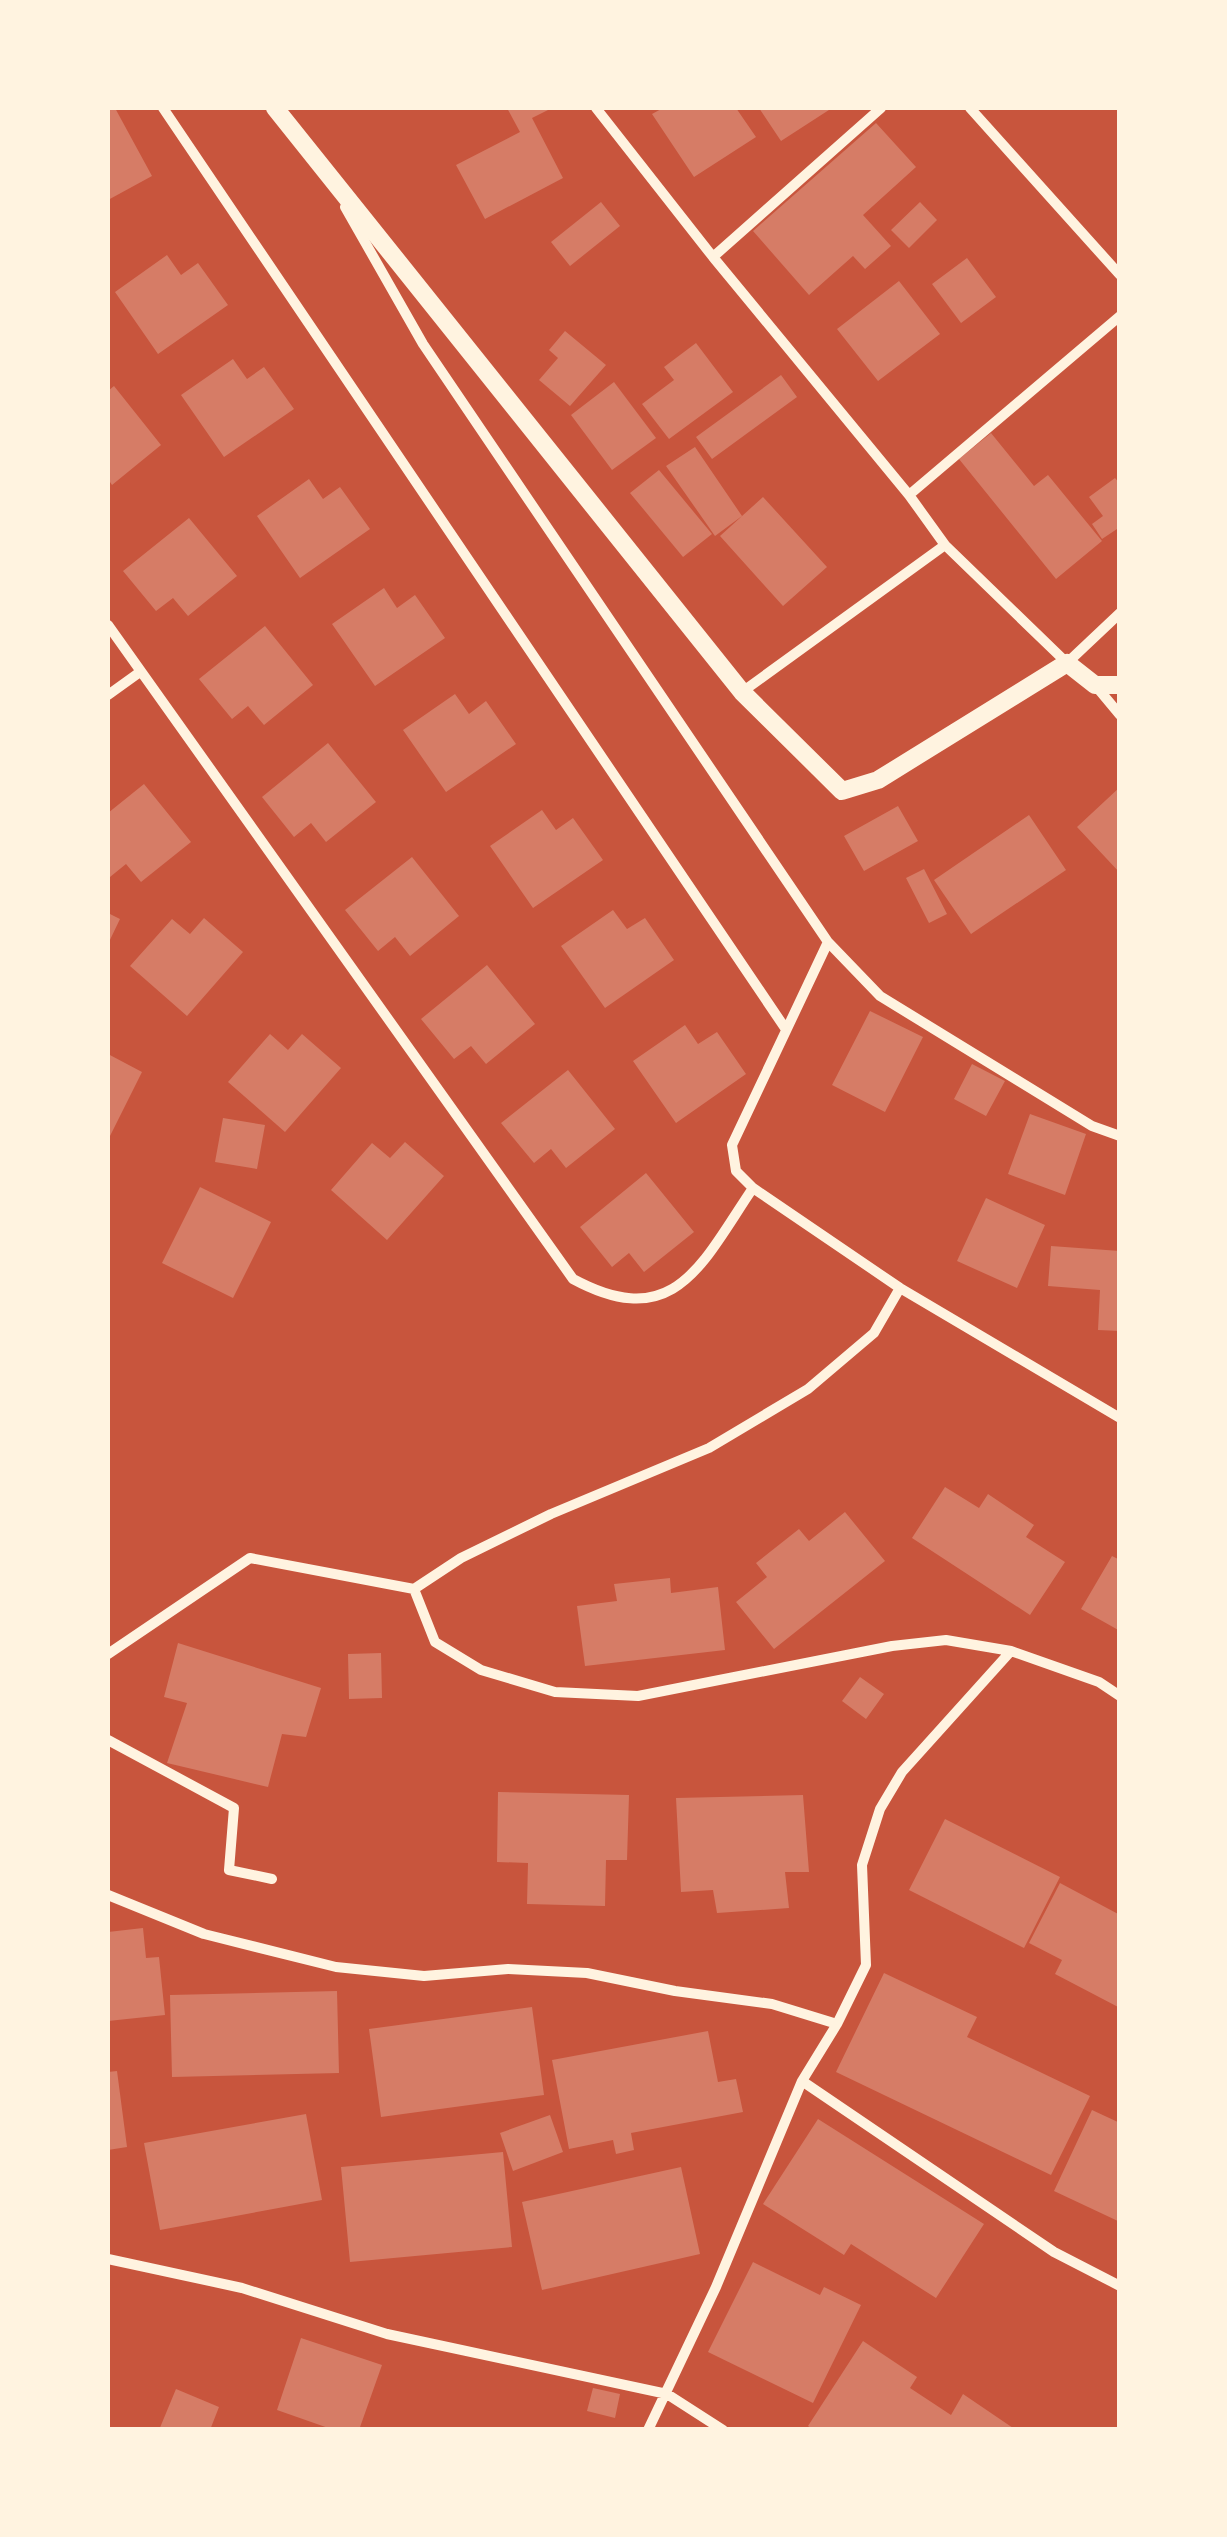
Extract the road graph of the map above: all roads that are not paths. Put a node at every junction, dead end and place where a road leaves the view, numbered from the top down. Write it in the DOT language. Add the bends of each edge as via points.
graph roads {
  1 [pos="162,108"];
  2 [pos="275,108"];
  3 [pos="596,108"];
  4 [pos="881,108"];
  5 [pos="970,108"];
  6 [pos="315,154"];
  7 [pos="713,257"];
  8 [pos="1120,275"];
  9 [pos="1120,316"];
  10 [pos="909,495"];
  11 [pos="945,545"];
  12 [pos="1120,613"];
  13 [pos="108,624"];
  14 [pos="1066,662"];
  15 [pos="140,672"];
  16 [pos="1095,685"];
  17 [pos="1120,685"];
  18 [pos="742,692"];
  19 [pos="108,694"];
  20 [pos="1120,715"];
  21 [pos="828,942"];
  22 [pos="785,1028"];
  23 [pos="1120,1136"];
  24 [pos="752,1188"];
  25 [pos="900,1288"];
  26 [pos="1120,1418"];
  27 [pos="414,1589"];
  28 [pos="1011,1651"];
  29 [pos="108,1654"];
  30 [pos="1120,1696"];
  31 [pos="108,1740"];
  32 [pos="272,1879"];
  33 [pos="108,1895"];
  34 [pos="837,2024"];
  35 [pos="802,2081"];
  36 [pos="108,2259"];
  37 [pos="1120,2286"];
  38 [pos="667,2394"];
  39 [pos="648,2430"];
  40 [pos="723,2430"];
  1 -- 22 [label="street"];
  2 -- 6 [label="street"];
  3 -- 7 [label="street"];
  4 -- 7 [label="street"];
  5 -- 8 [label="street"];
  6 -- 18 [label="street"];
  6 -- 21 [label="street" via="423,344"];
  7 -- 10 [label="street"];
  9 -- 10 [label="street"];
  10 -- 11 [label="street"];
  11 -- 14 [label="street"];
  11 -- 18 [label="street"];
  12 -- 14 [label="street"];
  13 -- 15 [label="street"];
  14 -- 16 [label="street"];
  14 -- 18 [label="street" via="878,780 842,791"];
  15 -- 19 [label="street"];
  15 -- 24 [label="street" via="573,1279 604,1296 652,1300 694,1276"];
  16 -- 17 [label="street"];
  16 -- 20 [label="street"];
  21 -- 22 [label="street"];
  21 -- 23 [label="street" via="880,996 1092,1126"];
  22 -- 24 [label="street" via="732,1145 736,1171"];
  24 -- 25 [label="street"];
  25 -- 26 [label="street"];
  25 -- 27 [label="street" via="874,1333 808,1389 709,1448 552,1514"];
  27 -- 28 [label="street" via="435,1642 481,1670 554,1692 638,1696 946,1640"];
  27 -- 29 [label="street" via="250,1558"];
  28 -- 30 [label="street" via="1100,1682"];
  28 -- 34 [label="street" via="902,1772 880,1809 862,1865 866,1965"];
  31 -- 32 [label="street" via="234,1808 229,1870"];
  33 -- 34 [label="street" via="204,1934 336,1967 424,1976 508,1969 587,1973 772,2004"];
  34 -- 35 [label="street"];
  35 -- 37 [label="street" via="1054,2252"];
  35 -- 38 [label="street"];
  36 -- 38 [label="street" via="242,2288 387,2334"];
  38 -- 39 [label="street"];
  38 -- 40 [label="street"];
}
